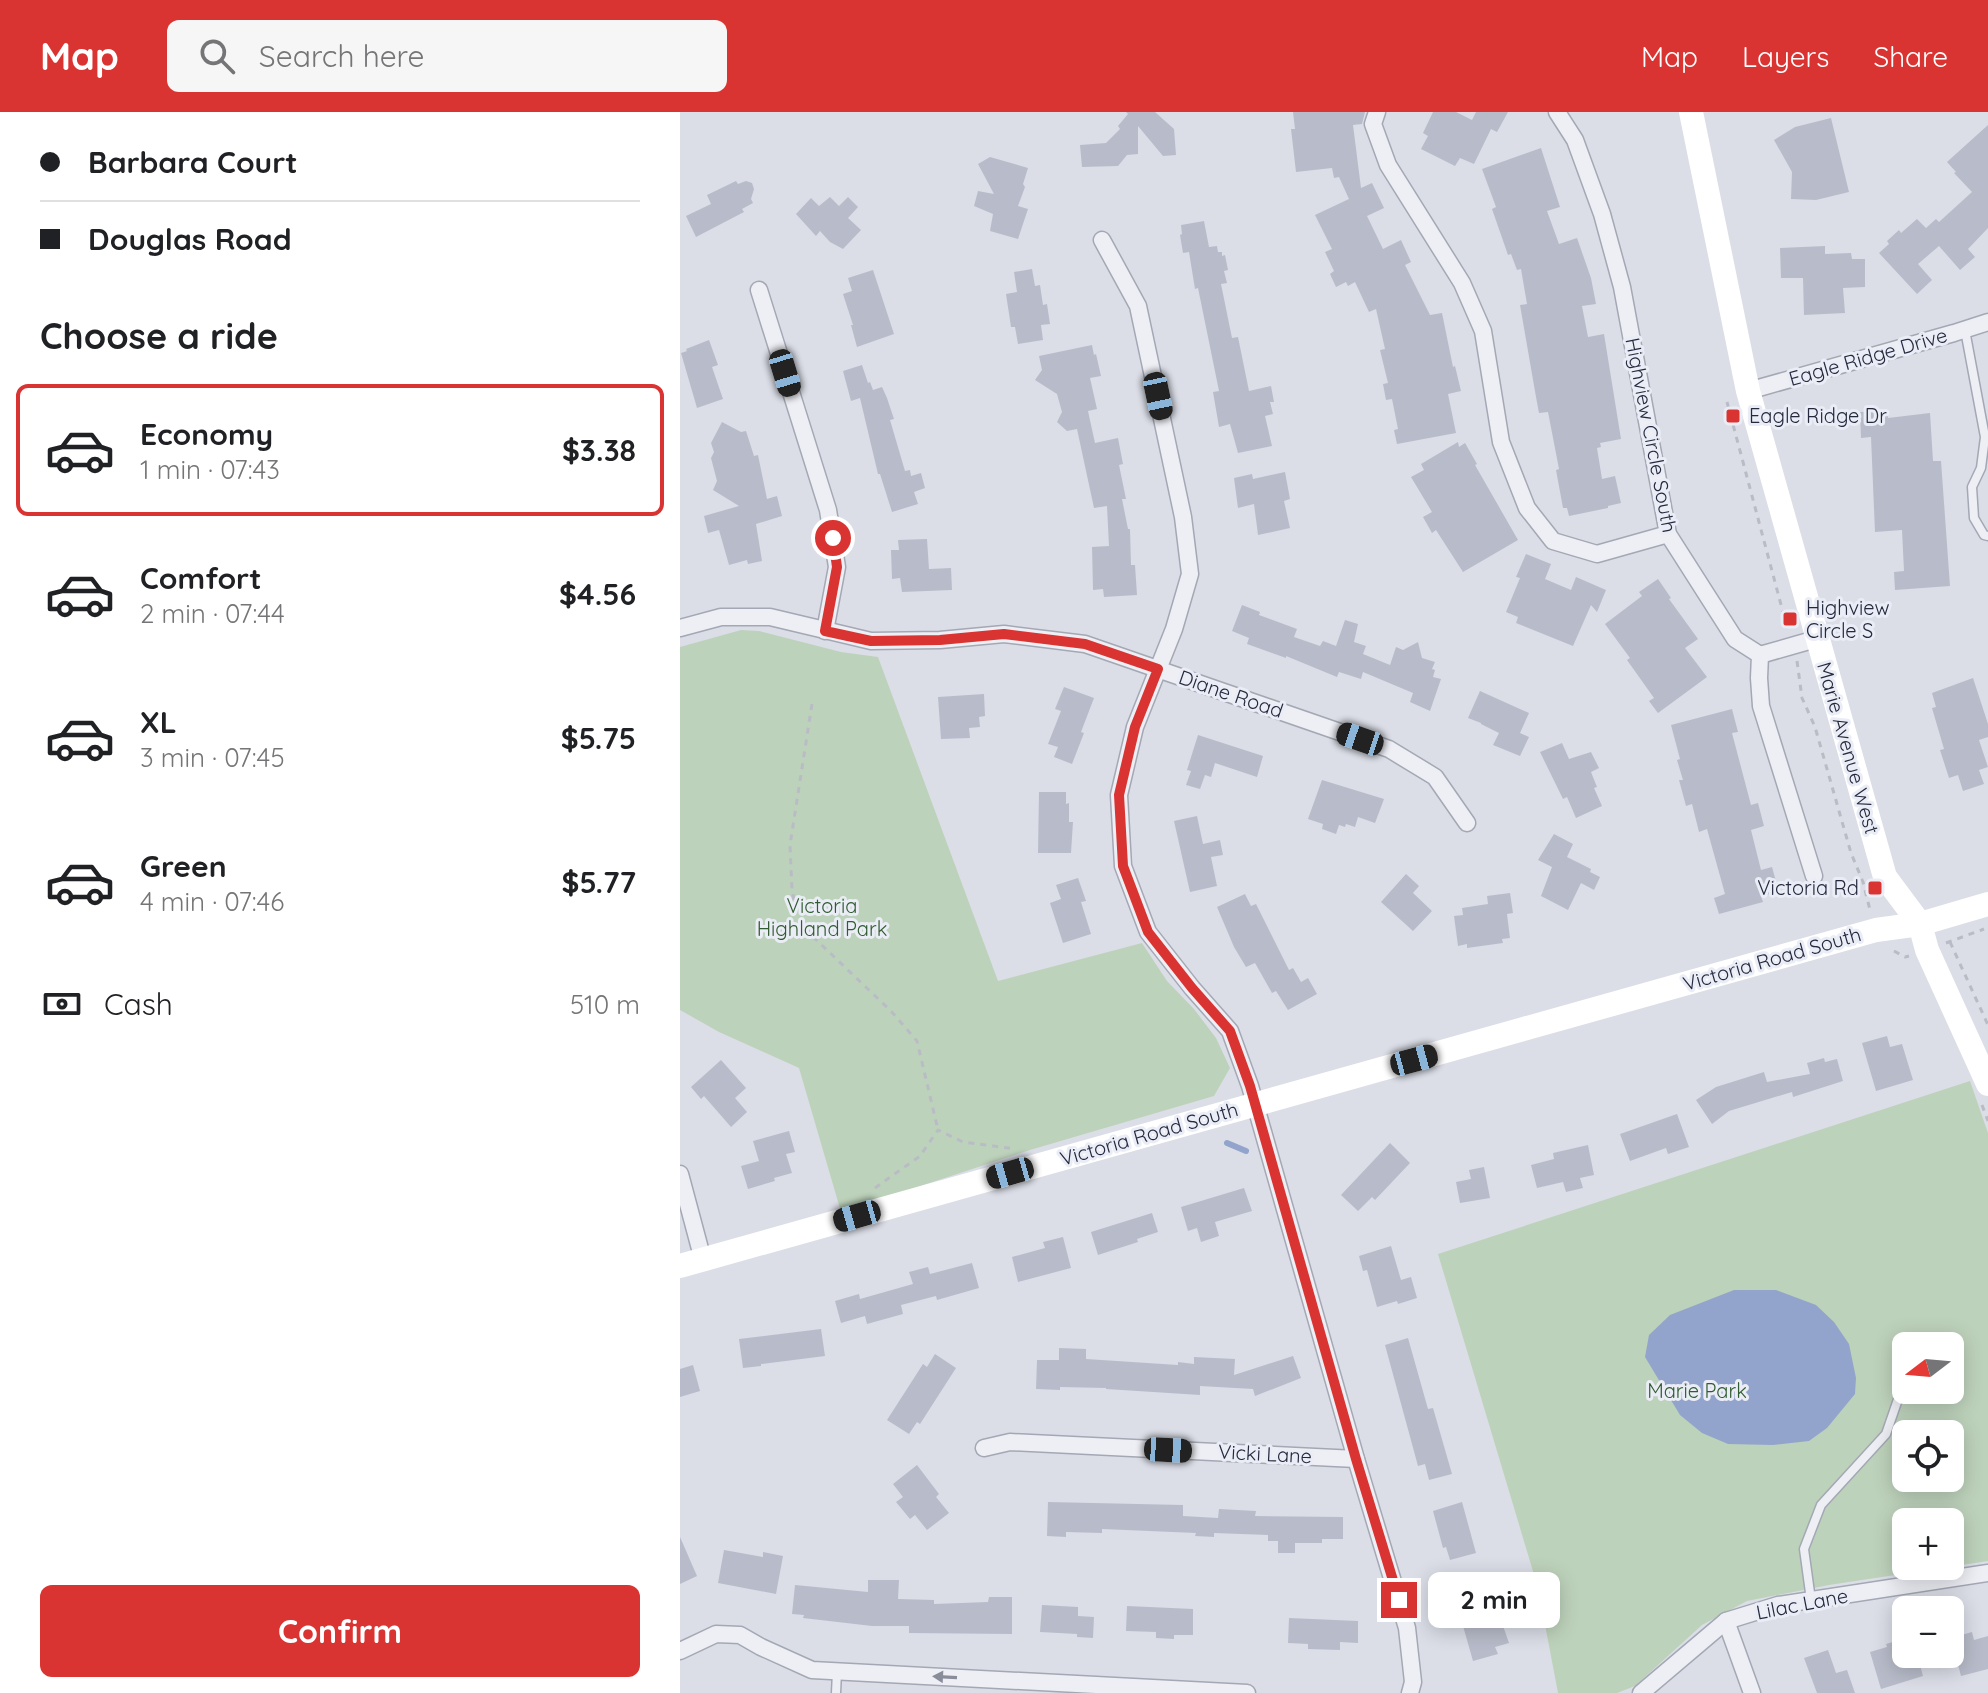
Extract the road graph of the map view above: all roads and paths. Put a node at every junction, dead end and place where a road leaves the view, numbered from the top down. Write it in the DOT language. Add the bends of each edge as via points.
graph roads {
  1 [pos="1377,112"];
  2 [pos="1557,112"];
  3 [pos="1691,112"];
  4 [pos="1102,240"];
  5 [pos="759,290"];
  6 [pos="1988,322"];
  7 [pos="1965,330"];
  8 [pos="1748,391"];
  9 [pos="1668,534"];
  10 [pos="1988,536"];
  11 [pos="680,628"];
  12 [pos="825,631"];
  13 [pos="1816,639"];
  14 [pos="1760,655"];
  15 [pos="1158,669"];
  16 [pos="812,704"];
  17 [pos="1467,823"];
  18 [pos="1814,876"];
  19 [pos="1988,904"];
  20 [pos="1920,924"];
  21 [pos="1988,928"];
  22 [pos="1988,1025"];
  23 [pos="1988,1084"];
  24 [pos="1255,1104"];
  25 [pos="938,1130"];
  26 [pos="680,1174"];
  27 [pos="692,1263"];
  28 [pos="1896,1404"];
  29 [pos="984,1448"];
  30 [pos="1356,1459"];
  31 [pos="1988,1573"];
  32 [pos="1811,1600"];
  33 [pos="1726,1621"];
  34 [pos="680,1651"];
  35 [pos="837,1672"];
  36 [pos="836,1693"];
  37 [pos="1247,1693"];
  38 [pos="1410,1693"];
  39 [pos="1641,1693"];
  40 [pos="1752,1693"];
  1 -- 9 [label="street" via="1373,124 1388,165 1462,283 1483,331 1501,442 1527,508 1553,541 1597,554"];
  2 -- 9 [label="street, Highview Circle South" via="1575,140 1618,272"];
  3 -- 8 [label="street, Marie Avenue West"];
  4 -- 15 [label="street" via="1138,306 1183,517 1190,574"];
  5 -- 12 [label="street" via="828,510 837,567"];
  6 -- 7 [label="street, Eagle Ridge Drive"];
  7 -- 8 [label="street, Eagle Ridge Drive"];
  7 -- 10 [label="lane" via="1985,437 1972,487 1974,518"];
  8 -- 13 [label="street, Marie Avenue West"];
  9 -- 14 [label="street, Highview Circle South" via="1735,639"];
  11 -- 12 [label="street, Diane Road" via="721,617 770,617"];
  12 -- 15 [label="street, Diane Road" via="871,641 1004,634 1085,644"];
  13 -- 14 [label="street"];
  13 -- 20 [label="street, Marie Avenue West" via="1885,877"];
  14 -- 18 [label="street" via="1761,706"];
  15 -- 17 [label="street, Diane Road" via="1389,749 1435,777"];
  15 -- 24 [label="street" via="1135,727 1119,795 1123,866 1148,932 1230,1031"];
  16 -- 25 [label="path" via="790,845 796,910 809,933 917,1041"];
  19 -- 20 [label="street, Victoria Road South"];
  20 -- 23 [label="street, Marie Avenue West"];
  20 -- 24 [label="street, Victoria Road South" via="1876,930"];
  21 -- 22 [label="path" via="1950,942"];
  24 -- 27 [label="street, Victoria Road South"];
  24 -- 30 [label="street"];
  26 -- 27 [label="street"];
  28 -- 32 [label="lane" via="1886,1434 1821,1505 1804,1549"];
  29 -- 30 [label="street, Vicki Lane" via="1010,1442"];
  30 -- 38 [label="street" via="1407,1628"];
  31 -- 32 [label="street, Lilac Lane"];
  32 -- 33 [label="street, Lilac Lane"];
  33 -- 39 [label="street, Lilac Lane"];
  33 -- 40 [label="street"];
  34 -- 35 [label="street" via="716,1634 740,1635 812,1670"];
  35 -- 36 [label="lane"];
  37 -- 35 [label="street, one-way"];
}
